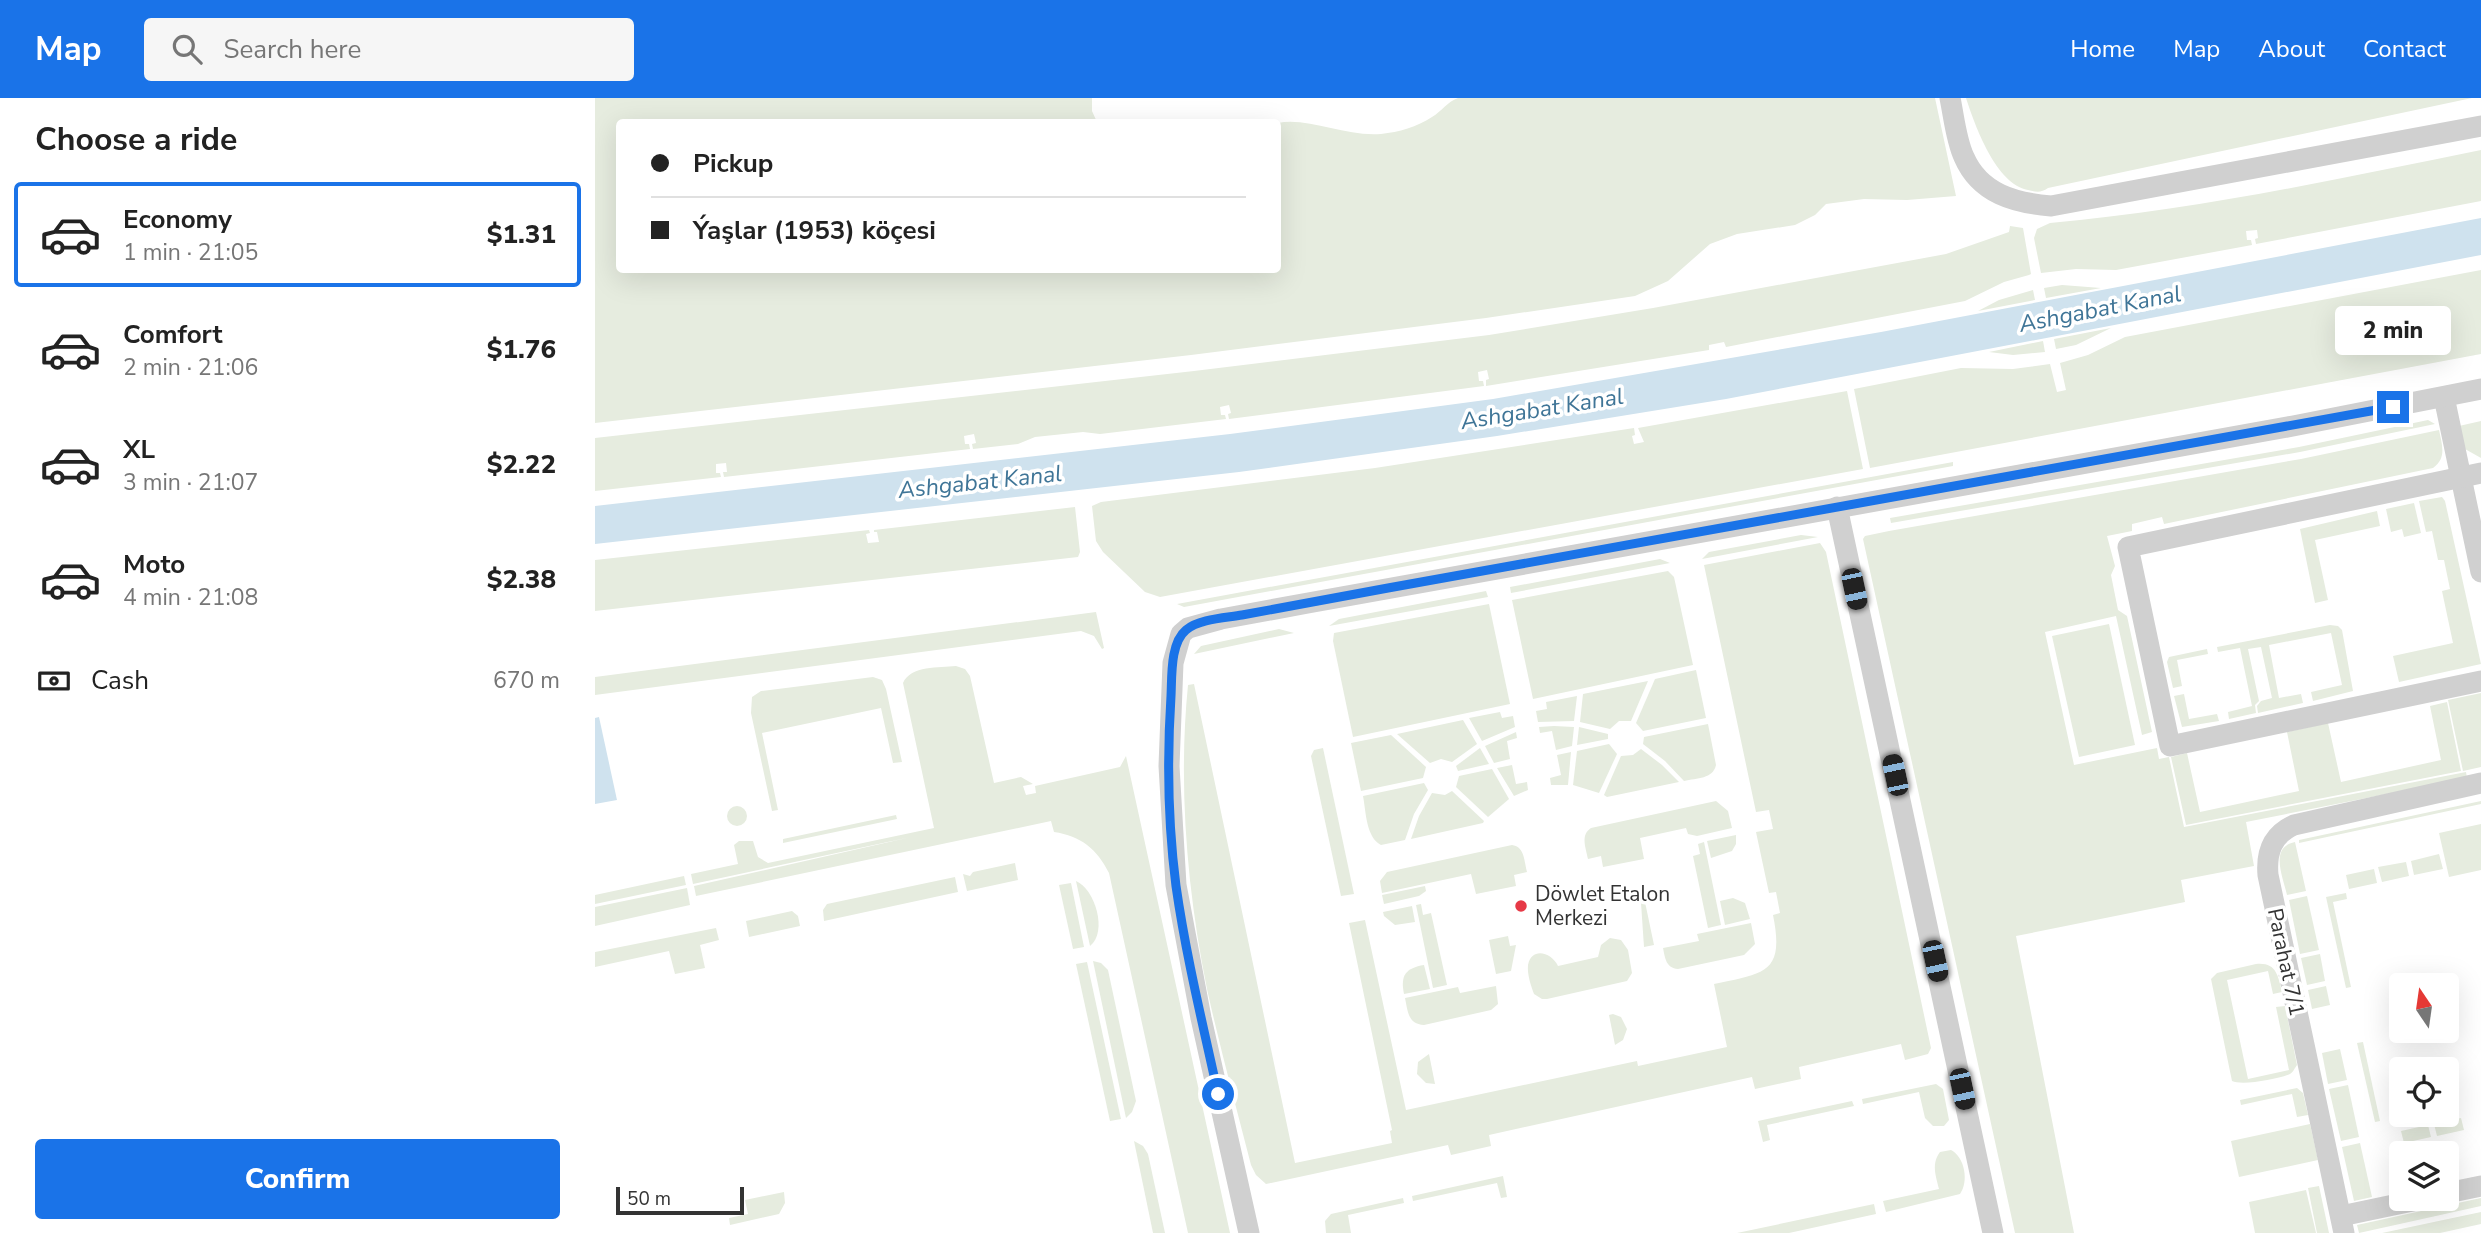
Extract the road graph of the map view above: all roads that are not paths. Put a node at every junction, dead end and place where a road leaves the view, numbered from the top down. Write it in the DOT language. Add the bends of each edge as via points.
graph roads {
  1 [pos="1950,98"];
  2 [pos="2481,126"];
  3 [pos="2481,389"];
  4 [pos="2444,397"];
  5 [pos="2471,475"];
  6 [pos="1837,507"];
  7 [pos="2481,572"];
  8 [pos="2481,681"];
  9 [pos="2481,783"];
  10 [pos="2481,1186"];
  11 [pos="2459,1191"];
  12 [pos="2389,1210"];
  13 [pos="2342,1225"];
  14 [pos="1249,1233"];
  15 [pos="1993,1233"];
  1 -- 2 [label="street" via="1964,158 1978,178 1993,192 2023,204 2051,206"];
  3 -- 4 [label="street"];
  4 -- 5 [label="street"];
  4 -- 6 [label="street"];
  5 -- 7 [label="street"];
  5 -- 8 [label="street" via="2128,547 2170,746"];
  6 -- 14 [label="street" via="1221,619 1181,634 1171,689 1169,766 1176,885"];
  6 -- 15 [label="street"];
  9 -- 13 [label="street, Parahat 7/1" via="2294,825 2277,836 2268,854 2268,875"];
  10 -- 11 [label="street"];
  12 -- 13 [label="street, Parahat 7/1"];
}
